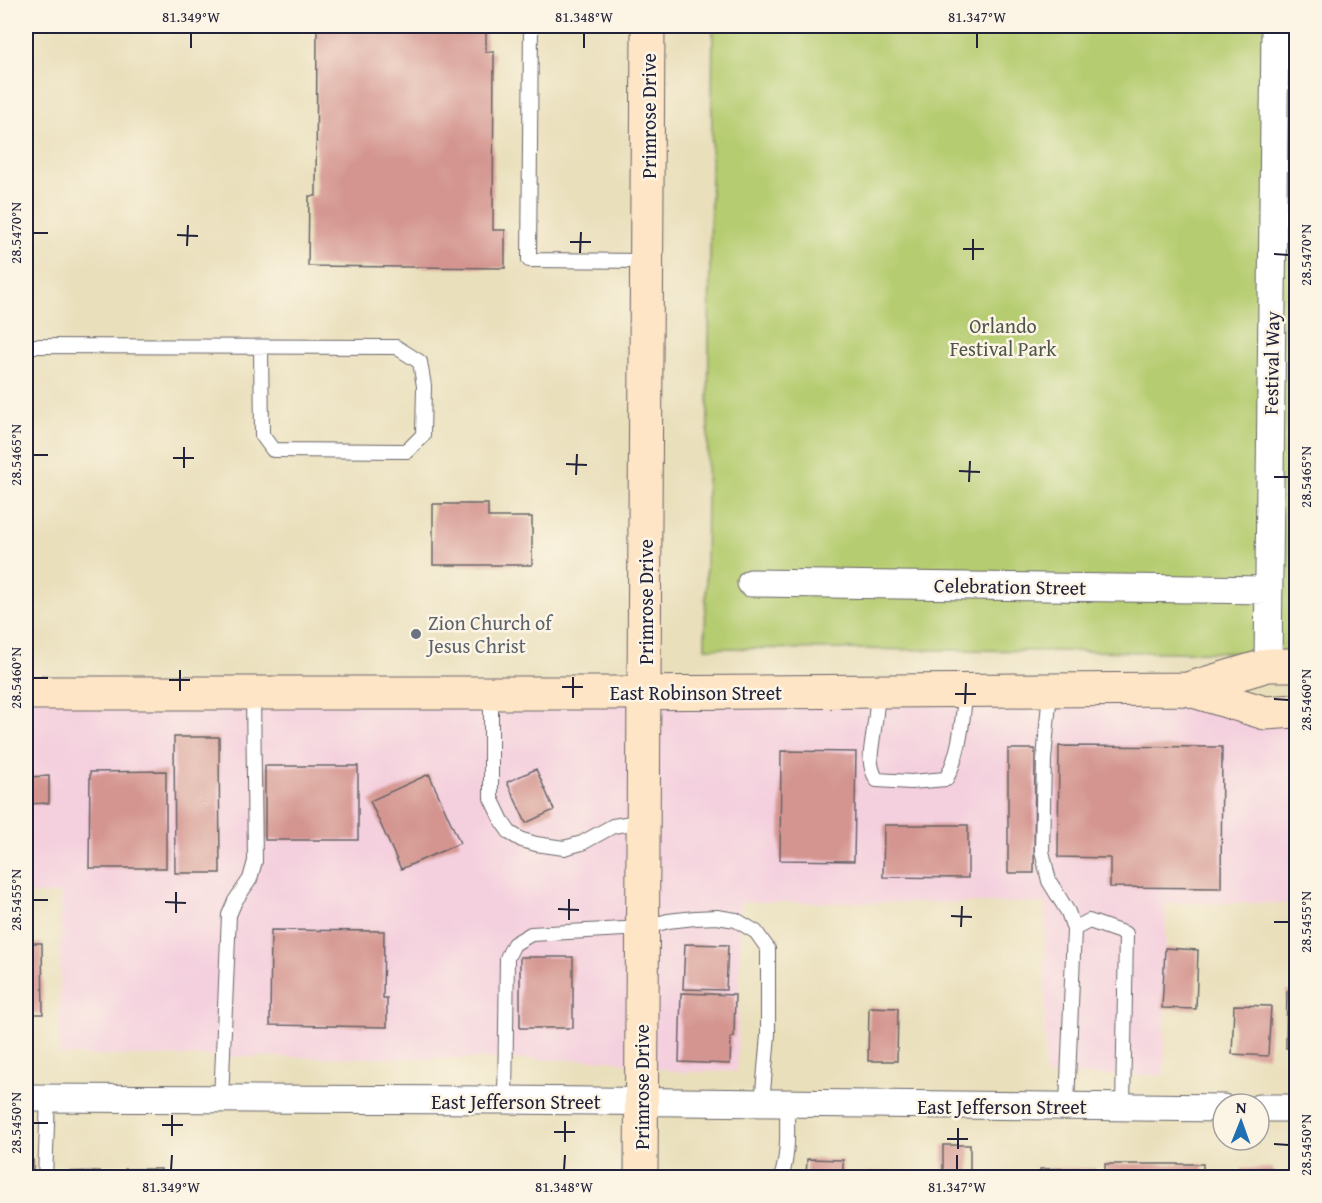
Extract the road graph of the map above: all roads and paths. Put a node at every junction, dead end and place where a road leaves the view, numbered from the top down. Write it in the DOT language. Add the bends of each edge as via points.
graph roads {
  1 [pos="531,26"];
  2 [pos="648,26"];
  3 [pos="1275,26"];
  4 [pos="647,261"];
  5 [pos="26,346"];
  6 [pos="261,346"];
  7 [pos="751,582"];
  8 [pos="1269,590"];
  9 [pos="1282,664"];
  10 [pos="1187,689"];
  11 [pos="966,690"];
  12 [pos="1050,690"];
  13 [pos="878,691"];
  14 [pos="26,693"];
  15 [pos="253,693"];
  16 [pos="491,693"];
  17 [pos="645,693"];
  18 [pos="1296,711"];
  19 [pos="644,820"];
  20 [pos="643,928"];
  21 [pos="1074,930"];
  22 [pos="37,1098"];
  23 [pos="221,1099"];
  24 [pos="505,1100"];
  25 [pos="641,1103"];
  26 [pos="774,1104"];
  27 [pos="1067,1106"];
  28 [pos="1123,1107"];
  29 [pos="1211,1108"];
  30 [pos="1271,1108"];
  31 [pos="1296,1108"];
  32 [pos="45,1178"];
  33 [pos="641,1178"];
  34 [pos="781,1178"];
  1 -- 4 [label="lane" via="529,260"];
  2 -- 4 [label="main road, Primrose Drive"];
  3 -- 8 [label="street, Festival Way"];
  4 -- 17 [label="main road, Primrose Drive"];
  5 -- 6 [label="lane"];
  6 -- 6 [label="lane" via="396,347 420,362 424,386 423,435 407,452 273,450 262,435"];
  7 -- 8 [label="street, Celebration Street"];
  8 -- 9 [label="street, Festival Way"];
  9 -- 10 [label="main road, East Robinson Street"];
  10 -- 12 [label="main road, East Robinson Street"];
  10 -- 18 [label="main road, East Robinson Street" via="1265,712"];
  11 -- 12 [label="main road, East Robinson Street"];
  11 -- 13 [label="main road, East Robinson Street"];
  11 -- 13 [label="lane" via="959,745 946,779 910,782 877,780 871,770 869,752"];
  12 -- 21 [label="lane" via="1042,851 1049,881"];
  13 -- 17 [label="main road, East Robinson Street"];
  14 -- 15 [label="main road, East Robinson Street"];
  15 -- 16 [label="main road, East Robinson Street"];
  15 -- 23 [label="lane" via="255,861 250,879 229,915"];
  16 -- 17 [label="main road, East Robinson Street"];
  16 -- 19 [label="lane" via="491,798 510,833 536,844 564,848 613,826"];
  17 -- 19 [label="main road, Primrose Drive"];
  19 -- 20 [label="main road, Primrose Drive"];
  20 -- 24 [label="lane" via="531,934 514,944 507,958"];
  20 -- 25 [label="main road, Primrose Drive"];
  20 -- 26 [label="lane" via="668,921 717,917 736,920 756,932 768,949 768,1035"];
  21 -- 27 [label="lane"];
  21 -- 28 [label="lane" via="1089,921 1126,933"];
  22 -- 23 [label="street, East Jefferson Street"];
  22 -- 32 [label="lane"];
  23 -- 24 [label="street, East Jefferson Street"];
  24 -- 25 [label="street, East Jefferson Street"];
  25 -- 26 [label="street, East Jefferson Street"];
  25 -- 33 [label="main road, Primrose Drive"];
  26 -- 27 [label="street, East Jefferson Street"];
  26 -- 34 [label="lane" via="787,1137"];
  27 -- 28 [label="street, East Jefferson Street"];
  28 -- 29 [label="street, East Jefferson Street"];
  30 -- 31 [label="street"];
}
